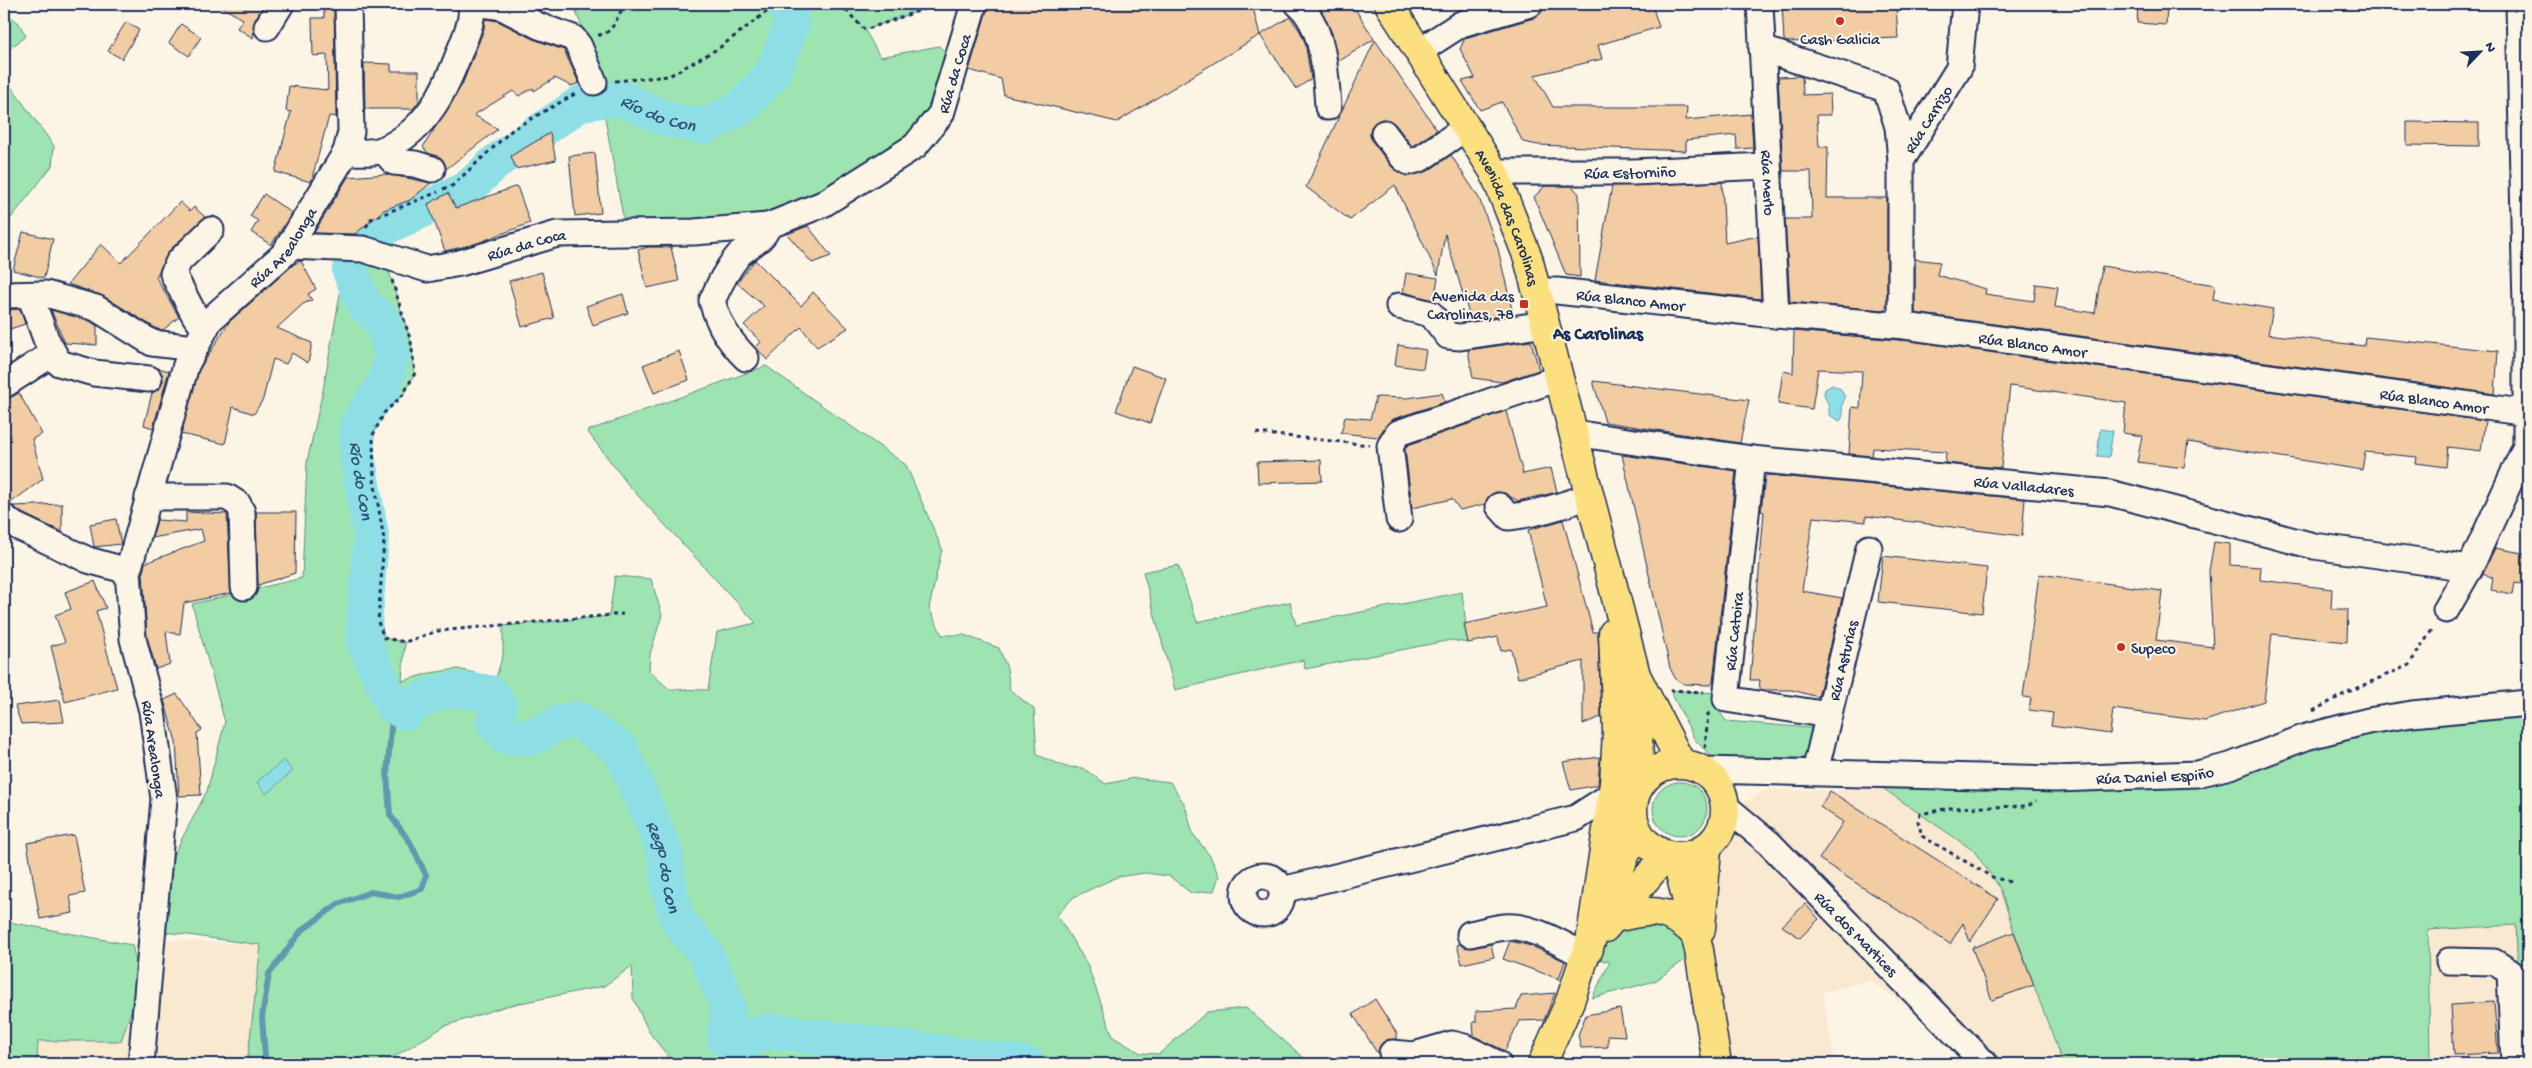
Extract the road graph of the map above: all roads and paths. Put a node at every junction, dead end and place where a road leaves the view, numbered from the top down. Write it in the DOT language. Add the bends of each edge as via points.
graph roads {
  1 [pos="281,4"];
  2 [pos="348,4"];
  3 [pos="476,4"];
  4 [pos="626,4"];
  5 [pos="777,4"];
  6 [pos="840,4"];
  7 [pos="938,4"];
  8 [pos="974,4"];
  9 [pos="1298,4"];
  10 [pos="1389,4"];
  11 [pos="1530,4"];
  12 [pos="1760,4"];
  13 [pos="1965,4"];
  14 [pos="2519,4"];
  15 [pos="267,27"];
  16 [pos="573,38"];
  17 [pos="1762,49"];
  18 [pos="1419,51"];
  19 [pos="594,82"];
  20 [pos="1328,107"];
  21 [pos="1466,127"];
  22 [pos="1384,133"];
  23 [pos="383,150"];
  24 [pos="346,152"];
  25 [pos="1901,161"];
  26 [pos="1767,166"];
  27 [pos="432,169"];
  28 [pos="1494,172"];
  29 [pos="768,226"];
  30 [pos="211,230"];
  31 [pos="289,246"];
  32 [pos="348,249"];
  33 [pos="384,256"];
  34 [pos="1536,291"];
  35 [pos="4,295"];
  36 [pos="30,295"];
  37 [pos="1399,306"];
  38 [pos="1776,315"];
  39 [pos="1545,324"];
  40 [pos="1900,326"];
  41 [pos="200,339"];
  42 [pos="52,351"];
  43 [pos="746,358"];
  44 [pos="1559,378"];
  45 [pos="149,379"];
  46 [pos="4,385"];
  47 [pos="2528,414"];
  48 [pos="1256,433"];
  49 [pos="1573,433"];
  50 [pos="1390,446"];
  51 [pos="1752,459"];
  52 [pos="1589,496"];
  53 [pos="148,498"];
  54 [pos="1499,506"];
  55 [pos="4,517"];
  56 [pos="1399,519"];
  57 [pos="1869,548"];
  58 [pos="2470,568"];
  59 [pos="128,571"];
  60 [pos="244,587"];
  61 [pos="1615,596"];
  62 [pos="2446,610"];
  63 [pos="623,614"];
  64 [pos="1636,675"];
  65 [pos="1670,690"];
  66 [pos="1707,692"];
  67 [pos="2522,704"];
  68 [pos="1712,711"];
  69 [pos="1829,715"];
  70 [pos="2308,717"];
  71 [pos="1696,761"];
  72 [pos="1774,771"];
  73 [pos="1814,772"];
  74 [pos="2056,779"];
  75 [pos="1640,785"];
  76 [pos="1613,794"];
  77 [pos="1725,805"];
  78 [pos="1576,818"];
  79 [pos="1636,828"];
  80 [pos="1606,842"];
  81 [pos="1707,848"];
  82 [pos="1671,856"];
  83 [pos="2010,882"];
  84 [pos="1282,890"];
  85 [pos="1614,918"];
  86 [pos="1470,934"];
  87 [pos="1697,942"];
  88 [pos="1587,952"];
  89 [pos="2449,961"];
  90 [pos="1392,1053"];
  91 [pos="140,1064"];
  92 [pos="1498,1064"];
  93 [pos="1542,1064"];
  94 [pos="1717,1064"];
  95 [pos="1985,1064"];
  96 [pos="2514,1064"];
  1 -- 15 [label="street"];
  2 -- 24 [label="street, Rúa Arealonga" via="351,132"];
  3 -- 16 [label="street" via="502,7 539,26"];
  3 -- 23 [label="street" via="452,73 427,118"];
  4 -- 16 [label="path" via="612,29 602,35 587,34"];
  5 -- 19 [label="path" via="719,48 669,76"];
  6 -- 7 [label="path" via="865,30"];
  8 -- 29 [label="street, Rúa da Coca" via="941,114 916,146 823,204"];
  9 -- 20 [label="street" via="1319,41 1326,68"];
  10 -- 18 [label="main road, Avenida das Carolinas"];
  11 -- 18 [label="street" via="1461,24"];
  12 -- 17 [label="street"];
  13 -- 25 [label="street, Rúa Carrizo" via="1959,68"];
  14 -- 47 [label="street"];
  16 -- 19 [label="street"];
  17 -- 25 [label="street" via="1886,89 1898,127"];
  17 -- 26 [label="street, Rúa Merlo"];
  18 -- 21 [label="main road, Avenida das Carolinas"];
  19 -- 32 [label="path" via="513,129 452,186 372,219"];
  21 -- 22 [label="street" via="1409,162"];
  21 -- 28 [label="main road, Avenida das Carolinas"];
  23 -- 24 [label="street"];
  23 -- 27 [label="street" via="394,162"];
  24 -- 31 [label="street, Rúa Arealonga"];
  25 -- 40 [label="street, Rúa Carrizo"];
  26 -- 28 [label="street, Rúa Estorniño" via="1633,172"];
  26 -- 38 [label="street, Rúa Merlo"];
  28 -- 34 [label="main road, Avenida das Carolinas" via="1528,258"];
  29 -- 33 [label="street, Rúa da Coca" via="694,232 556,234 460,263 427,269"];
  29 -- 43 [label="street, Rúa da Coca" via="761,238 734,261 712,301 718,322 729,341"];
  30 -- 41 [label="street" via="179,261 173,274 195,316"];
  31 -- 32 [label="street, Rúa da Coca"];
  31 -- 41 [label="street, Rúa Arealonga" via="210,320"];
  32 -- 33 [label="street, Rúa da Coca" via="363,249"];
  33 -- 63 [label="path" via="411,342 414,373 402,395 384,413 373,435 374,480 384,540 378,622 384,638 404,642 438,631"];
  34 -- 38 [label="street, Rúa Blanco Amor"];
  34 -- 39 [label="main road, Avenida das Carolinas"];
  35 -- 36 [label="street"];
  36 -- 41 [label="street" via="46,294 96,308 152,343"];
  36 -- 42 [label="street"];
  37 -- 39 [label="street" via="1431,314 1448,336"];
  38 -- 40 [label="street, Rúa Blanco Amor"];
  39 -- 44 [label="main road, Avenida das Carolinas"];
  40 -- 47 [label="street, Rúa Blanco Amor"];
  41 -- 53 [label="street, Rúa Arealonga" via="186,365"];
  42 -- 45 [label="street" via="59,363 73,368 94,374"];
  42 -- 46 [label="street"];
  44 -- 49 [label="main road, Avenida das Carolinas"];
  44 -- 50 [label="street" via="1398,433"];
  47 -- 58 [label="street" via="2526,446"];
  48 -- 50 [label="path"];
  49 -- 51 [label="street, Rúa Valladares"];
  49 -- 52 [label="main road, Avenida das Carolinas"];
  50 -- 56 [label="street"];
  51 -- 58 [label="street, Rúa Valladares" via="2110,493 2314,546"];
  51 -- 69 [label="street, Rúa Catoira" via="1726,699"];
  52 -- 54 [label="street" via="1551,510 1518,516 1509,517"];
  52 -- 61 [label="main road, Avenida das Carolinas"];
  53 -- 59 [label="street, Rúa Arealonga"];
  53 -- 60 [label="street" via="227,497 238,504 242,512"];
  55 -- 59 [label="street" via="14,525 88,560"];
  57 -- 69 [label="street, Rúa Asturias"];
  58 -- 62 [label="street"];
  59 -- 91 [label="street, Rúa Arealonga" via="133,639 152,711 164,799"];
  61 -- 64 [label="main road, Avenida das Carolinas"];
  61 -- 76 [label="main road" via="1612,640 1617,732"];
  62 -- 70 [label="path" via="2409,665 2348,692"];
  64 -- 71 [label="main road"];
  64 -- 75 [label="main road"];
  65 -- 66 [label="path"];
  67 -- 74 [label="street, Rúa Daniel Espiño" via="2368,721 2306,737 2230,766 2196,774"];
  68 -- 71 [label="path" via="1708,714"];
  69 -- 73 [label="street, Rúa Asturias"];
  71 -- 72 [label="street, Rúa Daniel Espiño"];
  71 -- 75 [label="main road" via="1665,766"];
  71 -- 77 [label="main road" via="1717,784"];
  72 -- 73 [label="street, Rúa Daniel Espiño"];
  72 -- 77 [label="street, Rúa Daniel Espiño" via="1744,785"];
  73 -- 74 [label="street, Rúa Daniel Espiño"];
  74 -- 83 [label="path" via="2048,794 2028,806 1950,808 1920,814 1918,821 1922,836 1992,877"];
  75 -- 79 [label="main road" via="1634,798"];
  76 -- 78 [label="street"];
  76 -- 80 [label="main road"];
  77 -- 81 [label="main road" via="1721,830"];
  77 -- 95 [label="street, Rúa dos Martices" via="1770,843"];
  78 -- 80 [label="street" via="1588,822"];
  78 -- 84 [label="street"];
  79 -- 82 [label="main road" via="1654,849"];
  79 -- 88 [label="main road"];
  80 -- 88 [label="main road"];
  81 -- 82 [label="main road" via="1693,855"];
  81 -- 87 [label="main road"];
  82 -- 85 [label="main road"];
  82 -- 87 [label="main road"];
  85 -- 87 [label="main road" via="1647,910 1679,919"];
  85 -- 88 [label="main road"];
  86 -- 88 [label="street" via="1505,927 1520,928"];
  87 -- 94 [label="main road"];
  88 -- 93 [label="main road"];
  89 -- 96 [label="street" via="2494,962 2510,972"];
  90 -- 92 [label="street" via="1414,1055 1452,1044"];
}
